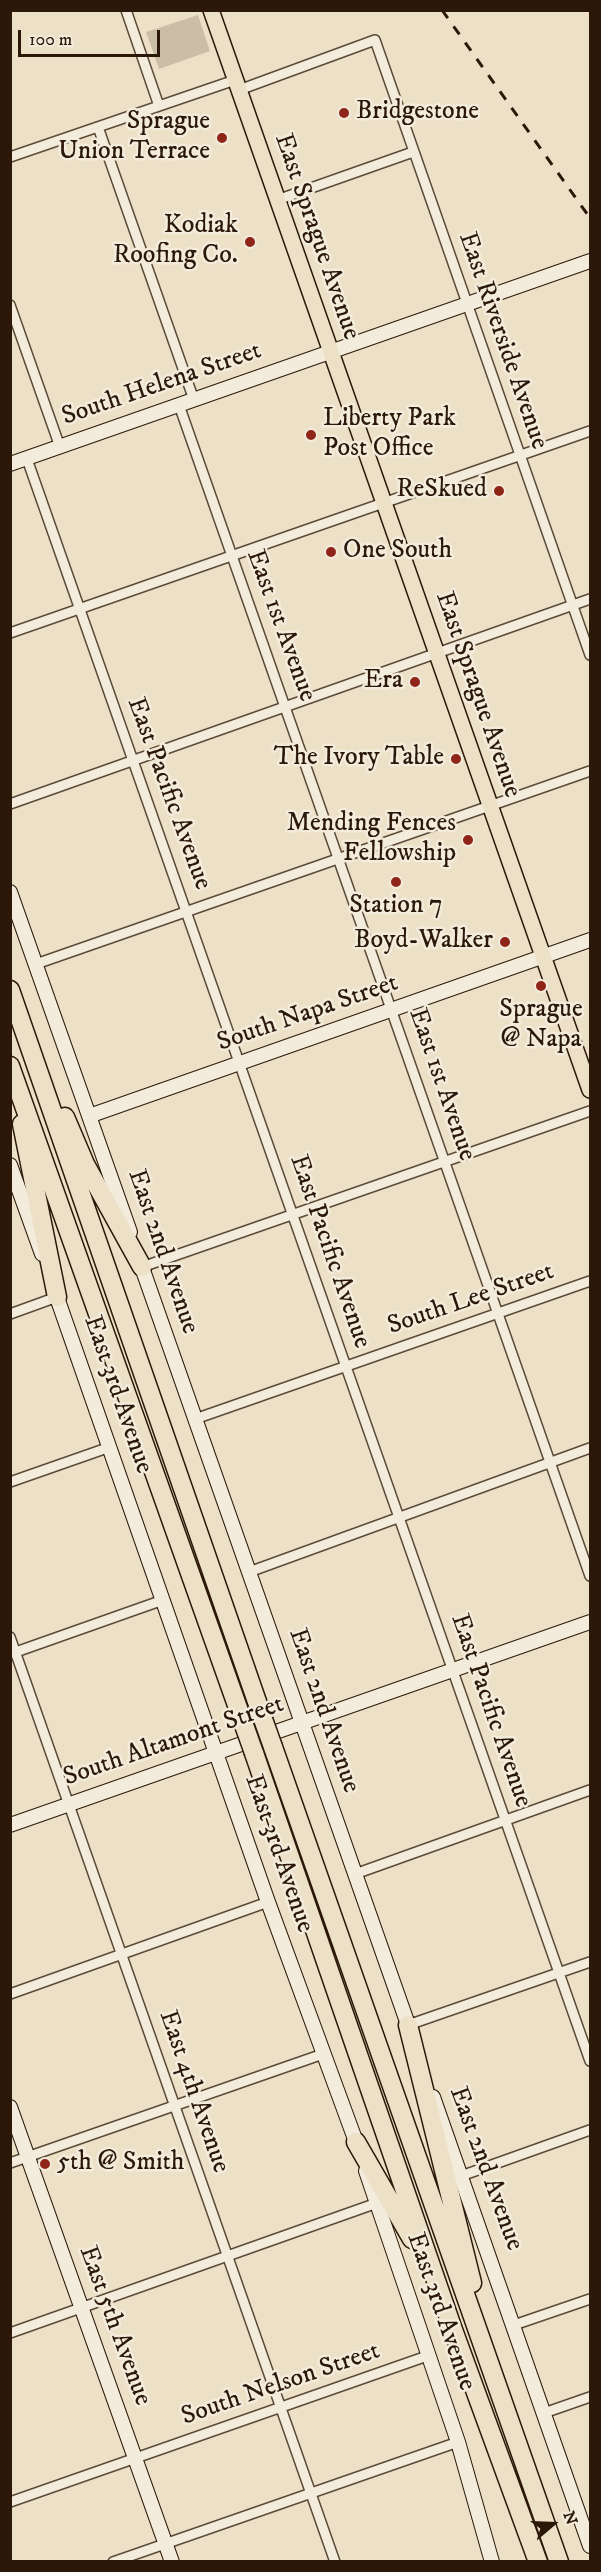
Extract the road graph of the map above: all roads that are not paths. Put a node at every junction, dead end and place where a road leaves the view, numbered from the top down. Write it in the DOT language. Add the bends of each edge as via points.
graph roads {
  1 [pos="126,10"];
  2 [pos="211,10"];
  3 [pos="237,85"];
  4 [pos="159,106"];
  5 [pos="98,127"];
  6 [pos="413,152"];
  7 [pos="10,158"];
  8 [pos="277,200"];
  9 [pos="591,261"];
  10 [pos="467,304"];
  11 [pos="10,305"];
  12 [pos="330,351"];
  13 [pos="194,400"];
  14 [pos="179,405"];
  15 [pos="591,431"];
  16 [pos="60,447"];
  17 [pos="520,455"];
  18 [pos="27,459"];
  19 [pos="10,464"];
  20 [pos="384,502"];
  21 [pos="232,556"];
  22 [pos="591,599"];
  23 [pos="573,605"];
  24 [pos="80,609"];
  25 [pos="10,633"];
  26 [pos="437,654"];
  27 [pos="591,655"];
  28 [pos="286,706"];
  29 [pos="134,761"];
  30 [pos="591,771"];
  31 [pos="10,804"];
  32 [pos="490,806"];
  33 [pos="339,858"];
  34 [pos="10,892"];
  35 [pos="187,911"];
  36 [pos="591,940"];
  37 [pos="543,956"];
  38 [pos="36,964"];
  39 [pos="10,990"];
  40 [pos="393,1009"];
  41 [pos="241,1063"];
  42 [pos="36,1065"];
  43 [pos="10,1068"];
  44 [pos="591,1090"];
  45 [pos="591,1111"];
  46 [pos="89,1116"];
  47 [pos="446,1161"];
  48 [pos="10,1165"];
  49 [pos="294,1214"];
  50 [pos="142,1267"];
  51 [pos="591,1281"];
  52 [pos="57,1297"];
  53 [pos="499,1313"];
  54 [pos="10,1314"];
  55 [pos="347,1366"];
  56 [pos="195,1419"];
  57 [pos="110,1447"];
  58 [pos="591,1448"];
  59 [pos="552,1462"];
  60 [pos="10,1482"];
  61 [pos="400,1518"];
  62 [pos="249,1572"];
  63 [pos="591,1576"];
  64 [pos="163,1600"];
  65 [pos="591,1622"];
  66 [pos="10,1637"];
  67 [pos="13,1653"];
  68 [pos="453,1670"];
  69 [pos="302,1722"];
  70 [pos="218,1752"];
  71 [pos="591,1790"];
  72 [pos="69,1804"];
  73 [pos="505,1819"];
  74 [pos="10,1825"];
  75 [pos="355,1874"];
  76 [pos="268,1902"];
  77 [pos="122,1955"];
  78 [pos="591,1962"];
  79 [pos="560,1973"];
  80 [pos="10,1994"];
  81 [pos="408,2025"];
  82 [pos="323,2054"];
  83 [pos="591,2061"];
  84 [pos="176,2106"];
  85 [pos="10,2107"];
  86 [pos="591,2130"];
  87 [pos="356,2142"];
  88 [pos="28,2157"];
  89 [pos="10,2163"];
  90 [pos="461,2176"];
  91 [pos="377,2203"];
  92 [pos="227,2255"];
  93 [pos="591,2299"];
  94 [pos="82,2307"];
  95 [pos="474,2315"];
  96 [pos="514,2325"];
  97 [pos="452,2327"];
  98 [pos="10,2333"];
  99 [pos="430,2355"];
  100 [pos="591,2397"];
  101 [pos="281,2408"];
  102 [pos="544,2413"];
  103 [pos="458,2442"];
  104 [pos="136,2458"];
  105 [pos="311,2493"];
  106 [pos="10,2502"];
  107 [pos="165,2543"];
  108 [pos="591,2546"];
  109 [pos="557,2554"];
  110 [pos="537,2559"];
  111 [pos="113,2562"];
  112 [pos="172,2562"];
  113 [pos="335,2562"];
  114 [pos="492,2562"];
  115 [pos="566,2562"];
  1 -- 4 [label="street"];
  2 -- 3 [label="main road, East Sprague Avenue"];
  3 -- 4 [label="street"];
  3 -- 6 [label="street, East Riverside Avenue" via="375,40"];
  3 -- 8 [label="main road, East Sprague Avenue"];
  4 -- 5 [label="street"];
  5 -- 7 [label="street"];
  5 -- 13 [label="street"];
  6 -- 8 [label="street"];
  6 -- 10 [label="street, East Riverside Avenue"];
  8 -- 12 [label="main road, East Sprague Avenue"];
  9 -- 10 [label="street, South Helena Street"];
  10 -- 12 [label="street, South Helena Street"];
  10 -- 17 [label="street, East Riverside Avenue"];
  11 -- 16 [label="street"];
  12 -- 13 [label="street, South Helena Street"];
  12 -- 20 [label="main road, East Sprague Avenue"];
  13 -- 14 [label="street, South Helena Street"];
  14 -- 16 [label="street, South Helena Street"];
  14 -- 21 [label="street, East 1st Avenue"];
  15 -- 17 [label="street"];
  16 -- 18 [label="street, South Helena Street"];
  17 -- 20 [label="street"];
  17 -- 23 [label="street, East Riverside Avenue"];
  18 -- 19 [label="street, South Helena Street"];
  18 -- 24 [label="street, East Pacific Avenue"];
  20 -- 21 [label="street"];
  20 -- 26 [label="main road, East Sprague Avenue"];
  21 -- 24 [label="street"];
  21 -- 28 [label="street, East 1st Avenue"];
  22 -- 23 [label="street"];
  23 -- 26 [label="street"];
  23 -- 27 [label="street, East Riverside Avenue"];
  24 -- 25 [label="street"];
  24 -- 29 [label="street, East Pacific Avenue"];
  26 -- 28 [label="street"];
  26 -- 32 [label="main road, East Sprague Avenue"];
  28 -- 29 [label="street"];
  28 -- 33 [label="street, East 1st Avenue"];
  29 -- 31 [label="street"];
  29 -- 35 [label="street, East Pacific Avenue"];
  30 -- 32 [label="street"];
  32 -- 33 [label="street"];
  32 -- 37 [label="main road, East Sprague Avenue"];
  33 -- 35 [label="street"];
  33 -- 40 [label="street, East 1st Avenue"];
  34 -- 38 [label="street, East 2nd Avenue"];
  35 -- 38 [label="street"];
  35 -- 41 [label="street, East Pacific Avenue"];
  36 -- 37 [label="street, South Napa Street"];
  37 -- 40 [label="street, South Napa Street"];
  37 -- 44 [label="main road, East Sprague Avenue"];
  38 -- 46 [label="street, East 2nd Avenue"];
  39 -- 42 [label="highway"];
  40 -- 41 [label="street, South Napa Street"];
  40 -- 47 [label="street, East 1st Avenue"];
  41 -- 46 [label="street, South Napa Street"];
  41 -- 49 [label="street, East Pacific Avenue"];
  42 -- 50 [label="highway" via="58,1100 85,1164"];
  42 -- 95 [label="highway, bridge"];
  43 -- 52 [label="highway"];
  43 -- 97 [label="highway, bridge" via="254,1753"];
  45 -- 47 [label="street"];
  46 -- 50 [label="street, East 2nd Avenue"];
  47 -- 49 [label="street"];
  47 -- 53 [label="street, East 1st Avenue"];
  48 -- 52 [label="street, East 3rd Avenue"];
  49 -- 50 [label="street"];
  49 -- 55 [label="street, East Pacific Avenue"];
  50 -- 56 [label="street, East 2nd Avenue"];
  51 -- 53 [label="street, South Lee Street"];
  52 -- 54 [label="street"];
  52 -- 57 [label="street, East 3rd Avenue"];
  53 -- 55 [label="street, South Lee Street"];
  53 -- 59 [label="street, East 1st Avenue"];
  55 -- 56 [label="street, South Lee Street"];
  55 -- 61 [label="street, East Pacific Avenue"];
  56 -- 62 [label="street, East 2nd Avenue"];
  57 -- 60 [label="street"];
  57 -- 64 [label="street, East 3rd Avenue"];
  58 -- 59 [label="street"];
  59 -- 61 [label="street"];
  59 -- 63 [label="street, East 1st Avenue"];
  61 -- 62 [label="street"];
  61 -- 68 [label="street, East Pacific Avenue"];
  62 -- 69 [label="street, East 2nd Avenue"];
  64 -- 67 [label="street"];
  64 -- 70 [label="street, East 3rd Avenue"];
  65 -- 68 [label="street, South Altamont Street"];
  66 -- 67 [label="street, East 4th Avenue"];
  67 -- 72 [label="street, East 4th Avenue"];
  68 -- 69 [label="street, South Altamont Street"];
  68 -- 73 [label="street, East Pacific Avenue"];
  69 -- 70 [label="street, South Altamont Street"];
  69 -- 75 [label="street, East 2nd Avenue"];
  70 -- 72 [label="street, South Altamont Street"];
  70 -- 76 [label="street, East 3rd Avenue"];
  71 -- 73 [label="street"];
  72 -- 74 [label="street, South Altamont Street"];
  72 -- 77 [label="street, East 4th Avenue"];
  73 -- 75 [label="street"];
  73 -- 79 [label="street, East Pacific Avenue"];
  75 -- 81 [label="street, East 2nd Avenue"];
  76 -- 77 [label="street"];
  76 -- 82 [label="street, East 3rd Avenue"];
  77 -- 80 [label="street"];
  77 -- 84 [label="street, East 4th Avenue"];
  78 -- 79 [label="street"];
  79 -- 81 [label="street"];
  79 -- 83 [label="street, East Pacific Avenue"];
  81 -- 90 [label="street, East 2nd Avenue"];
  81 -- 95 [label="highway" via="471,2275"];
  82 -- 84 [label="street"];
  82 -- 87 [label="street, East 3rd Avenue"];
  84 -- 88 [label="street"];
  84 -- 92 [label="street, East 4th Avenue"];
  85 -- 88 [label="street, East 5th Avenue"];
  86 -- 90 [label="street"];
  87 -- 91 [label="street, East 3rd Avenue"];
  87 -- 97 [label="highway" via="406,2227"];
  88 -- 89 [label="street"];
  88 -- 94 [label="street, East 5th Avenue"];
  90 -- 96 [label="street, East 2nd Avenue"];
  91 -- 92 [label="street"];
  91 -- 99 [label="street, East 3rd Avenue"];
  92 -- 94 [label="street"];
  92 -- 101 [label="street, East 4th Avenue"];
  93 -- 96 [label="street"];
  94 -- 98 [label="street"];
  94 -- 104 [label="street, East 5th Avenue"];
  95 -- 109 [label="highway"];
  96 -- 102 [label="street, East 2nd Avenue"];
  97 -- 110 [label="highway"];
  99 -- 101 [label="street, South Nelson Street"];
  99 -- 103 [label="street, East 3rd Avenue"];
  100 -- 102 [label="street"];
  101 -- 104 [label="street, South Nelson Street"];
  101 -- 105 [label="street, East 4th Avenue"];
  102 -- 108 [label="street, East 2nd Avenue"];
  103 -- 105 [label="street"];
  103 -- 114 [label="street, East 3rd Avenue"];
  104 -- 106 [label="street, South Nelson Street"];
  104 -- 107 [label="street, East 5th Avenue"];
  105 -- 107 [label="street"];
  105 -- 113 [label="street, East 4th Avenue"];
  107 -- 111 [label="street"];
  107 -- 112 [label="street, East 5th Avenue"];
  109 -- 115 [label="highway"];
}
